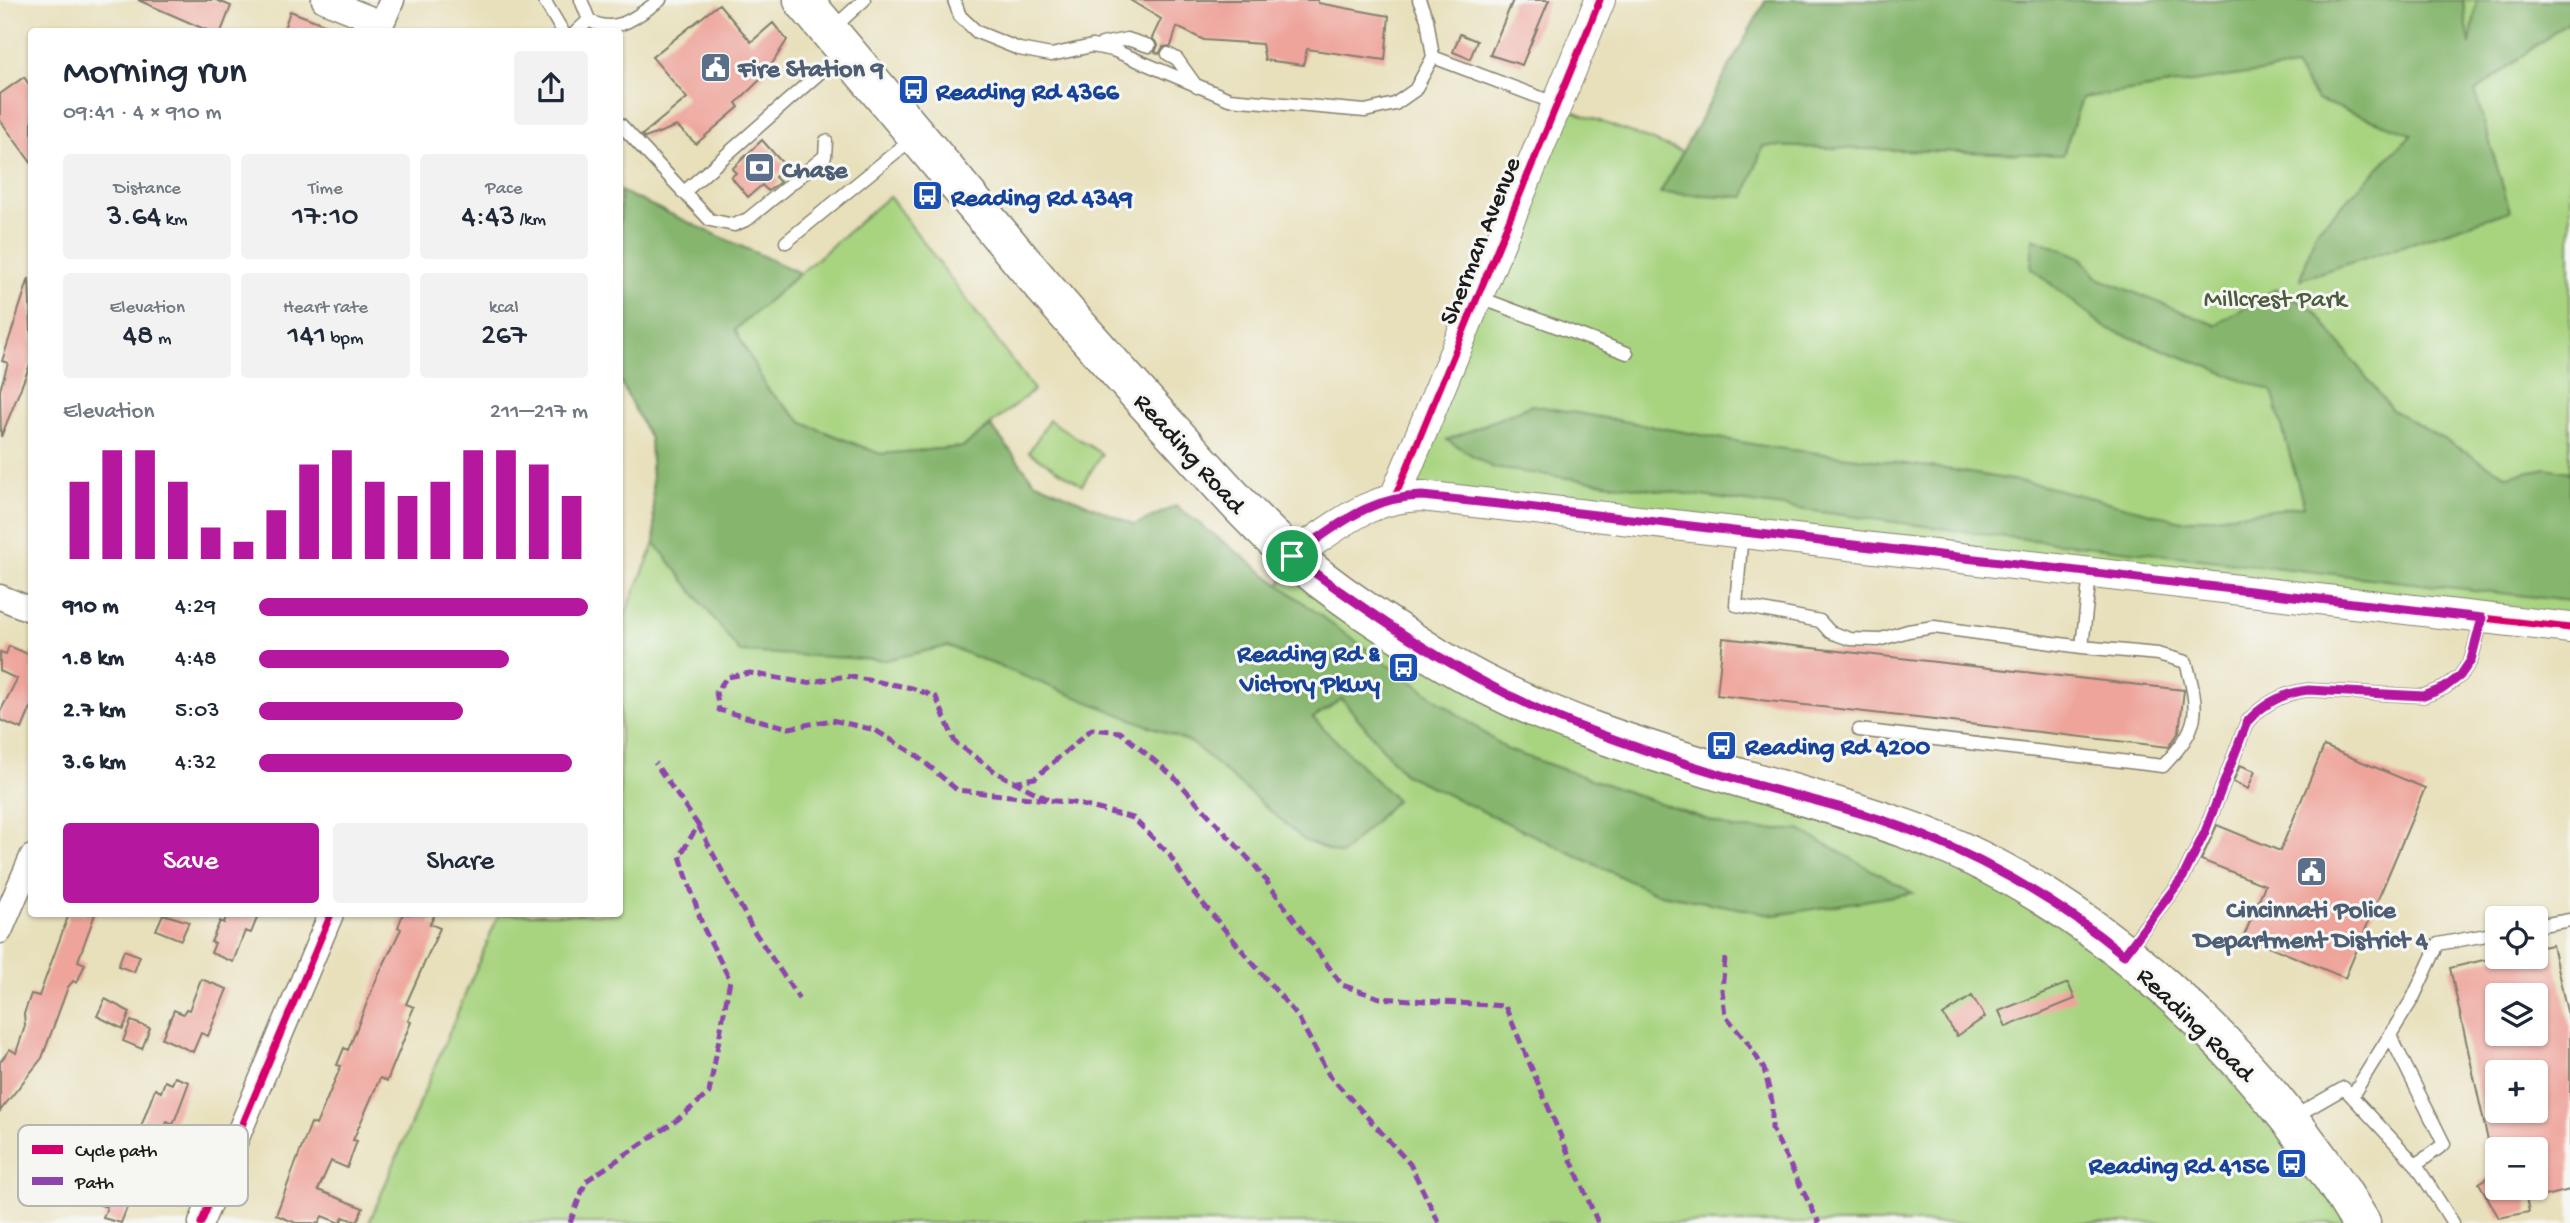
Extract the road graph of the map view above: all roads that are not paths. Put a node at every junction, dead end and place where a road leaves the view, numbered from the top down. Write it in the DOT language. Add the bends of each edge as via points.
graph roads {
  1 [pos="324,0"];
  2 [pos="392,0"];
  3 [pos="544,0"];
  4 [pos="581,0"];
  5 [pos="660,0"];
  6 [pos="803,0"];
  7 [pos="864,0"];
  8 [pos="954,0"];
  9 [pos="1419,0"];
  10 [pos="1600,0"];
  11 [pos="589,20"];
  12 [pos="380,27"];
  13 [pos="560,28"];
  14 [pos="580,28"];
  15 [pos="837,41"];
  16 [pos="1092,46"];
  17 [pos="1149,46"];
  18 [pos="1168,54"];
  19 [pos="1433,57"];
  20 [pos="1197,87"];
  21 [pos="1557,105"];
  22 [pos="623,127"];
  23 [pos="916,135"];
  24 [pos="826,141"];
  25 [pos="683,193"];
  26 [pos="786,243"];
  27 [pos="1478,297"];
  28 [pos="1627,353"];
  29 [pos="1395,497"];
  30 [pos="1742,532"];
  31 [pos="1292,556"];
  32 [pos="2090,572"];
  33 [pos="0,597"];
  34 [pos="28,608"];
  35 [pos="2482,618"];
  36 [pos="2570,628"];
  37 [pos="2082,647"];
  38 [pos="1859,730"];
  39 [pos="28,866"];
  40 [pos="330,917"];
  41 [pos="2570,920"];
  42 [pos="2548,924"];
  43 [pos="0,931"];
  44 [pos="2485,935"];
  45 [pos="2124,955"];
  46 [pos="2390,1035"];
  47 [pos="2352,1096"];
  48 [pos="2291,1119"];
  49 [pos="242,1125"];
  50 [pos="2416,1165"];
  51 [pos="208,1206"];
  52 [pos="201,1223"];
  53 [pos="2361,1223"];
  54 [pos="2453,1223"];
  1 -- 12 [label="street"];
  2 -- 12 [label="street"];
  3 -- 13 [label="lane"];
  4 -- 11 [label="lane"];
  5 -- 11 [label="lane" via="624,25 604,27"];
  6 -- 15 [label="main road, Reading Road"];
  7 -- 15 [label="lane"];
  8 -- 16 [label="lane" via="960,16 977,32 1020,50 1051,55"];
  9 -- 19 [label="lane"];
  10 -- 21 [label="street, Sherman Avenue"];
  11 -- 14 [label="lane"];
  15 -- 23 [label="main road, Reading Road"];
  15 -- 25 [label="lane"];
  16 -- 17 [label="lane" via="1127,39"];
  16 -- 20 [label="lane" via="1113,50"];
  18 -- 20 [label="lane" via="1177,58"];
  19 -- 20 [label="lane" via="1415,90 1395,104 1365,111 1229,99"];
  19 -- 21 [label="lane"];
  21 -- 27 [label="street, Sherman Avenue"];
  22 -- 25 [label="lane"];
  23 -- 26 [label="lane"];
  23 -- 31 [label="main road, Reading Road" via="1111,364 1252,519"];
  24 -- 25 [label="lane" via="825,156 748,219 734,225 710,220"];
  27 -- 28 [label="lane"];
  27 -- 29 [label="street, Sherman Avenue"];
  29 -- 30 [label="street" via="1448,498"];
  29 -- 31 [label="street" via="1373,503"];
  30 -- 32 [label="street"];
  30 -- 37 [label="lane" via="1736,605 1820,621 1830,632 1850,639 1878,640 1934,627"];
  31 -- 45 [label="main road, Reading Road" via="1441,660 1531,706 1668,758 1913,831 1976,858 2032,890"];
  32 -- 35 [label="street"];
  32 -- 37 [label="lane"];
  33 -- 34 [label="street"];
  35 -- 36 [label="street"];
  35 -- 45 [label="lane" via="2471,660 2444,688 2424,696 2308,690 2259,708 2247,722 2183,877"];
  37 -- 38 [label="lane" via="2158,654 2186,662 2196,713 2186,742 2163,766"];
  39 -- 43 [label="street"];
  40 -- 49 [label="street"];
  41 -- 42 [label="lane"];
  44 -- 46 [label="lane" via="2438,944"];
  45 -- 48 [label="main road, Reading Road" via="2190,1010"];
  46 -- 47 [label="lane"];
  46 -- 50 [label="lane" via="2444,1144"];
  47 -- 48 [label="lane" via="2344,1088"];
  47 -- 50 [label="lane"];
  48 -- 53 [label="main road, Reading Road"];
  50 -- 54 [label="lane"];
  51 -- 52 [label="street"];
}
